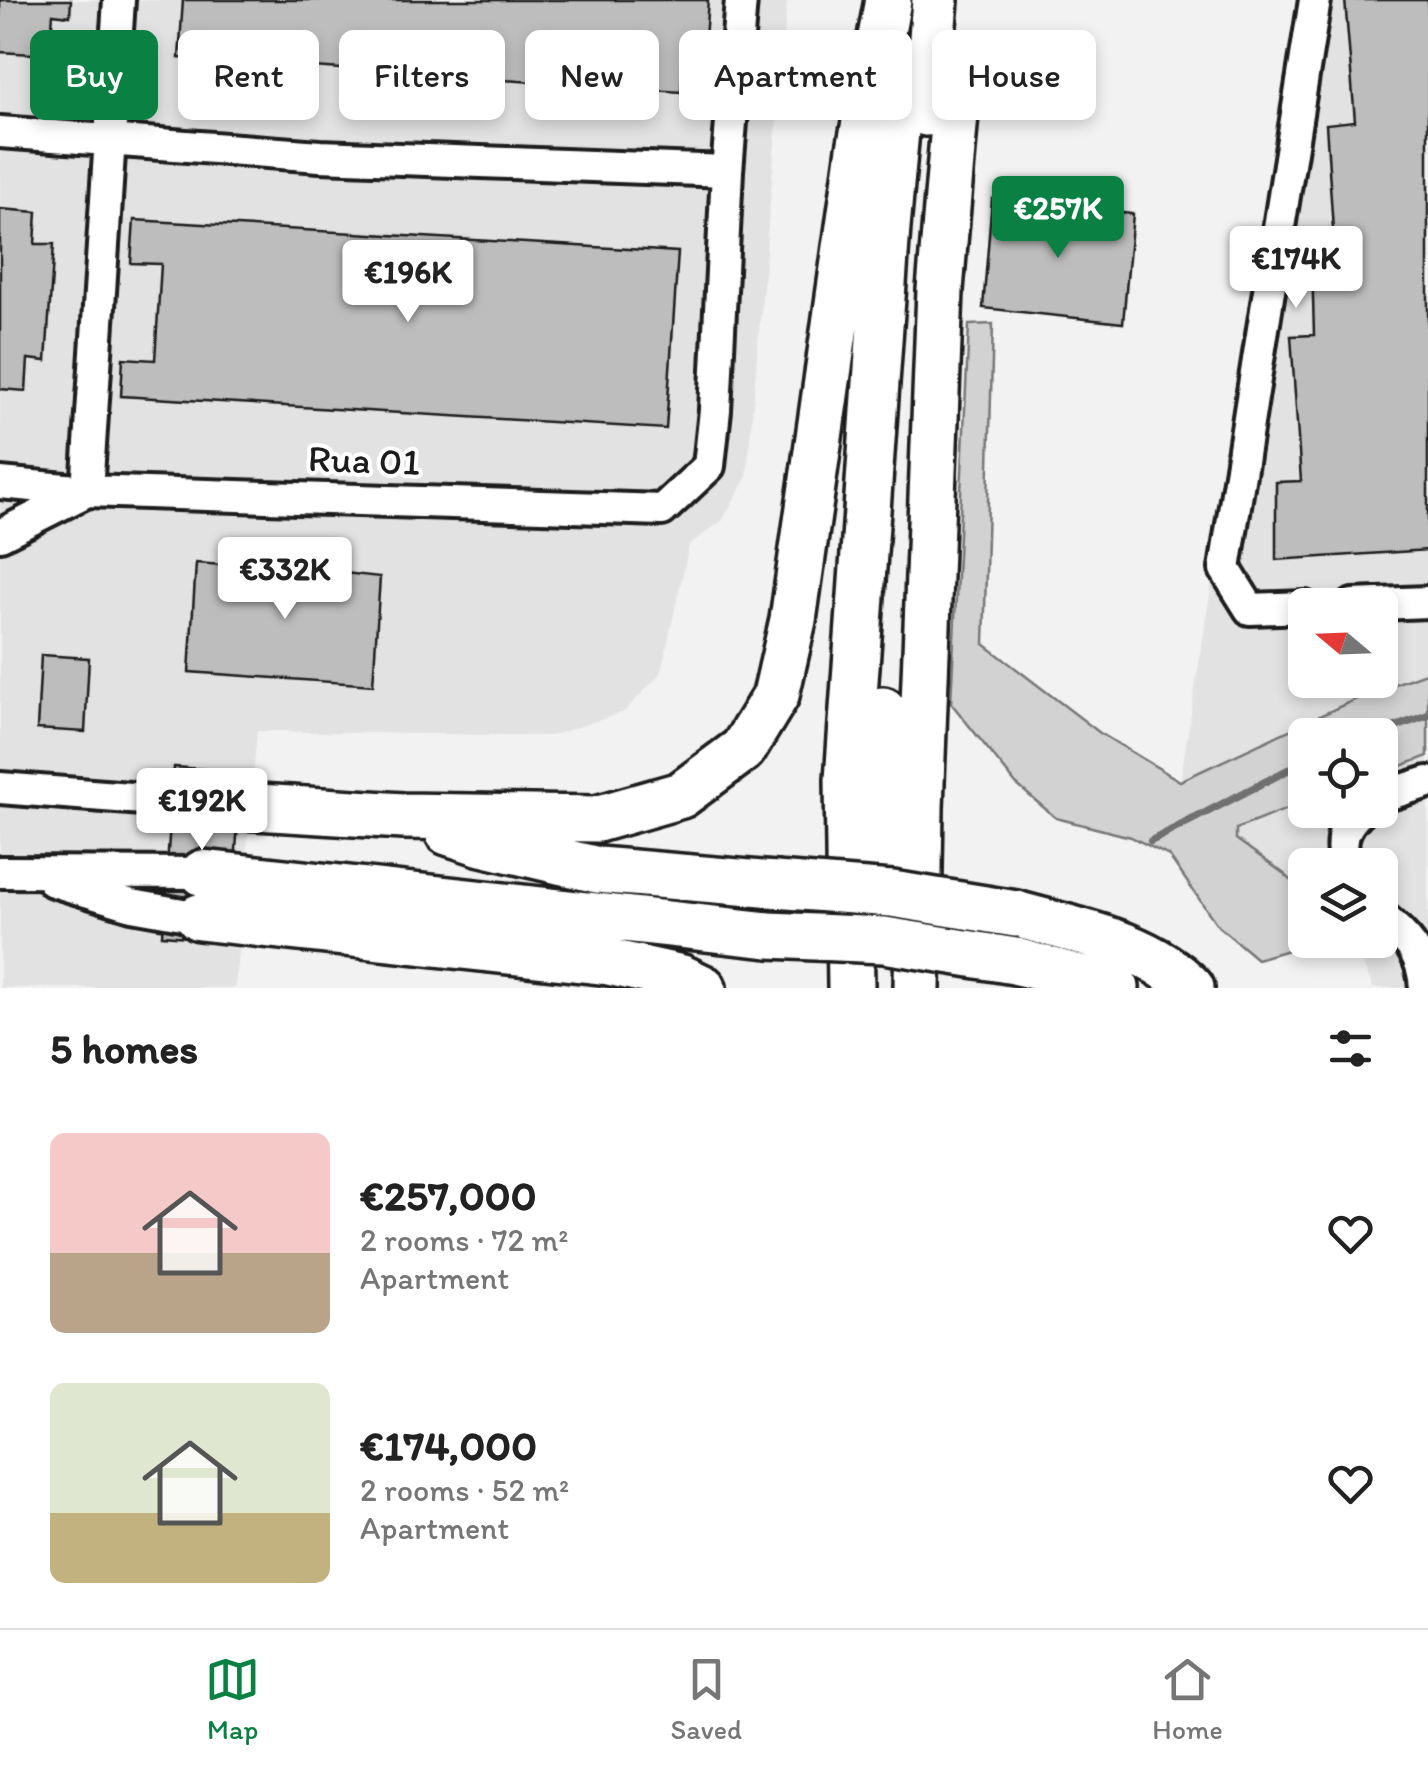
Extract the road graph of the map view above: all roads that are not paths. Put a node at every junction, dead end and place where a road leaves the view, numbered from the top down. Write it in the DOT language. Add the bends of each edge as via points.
graph roads {
  1 [pos="118,0"];
  2 [pos="741,0"];
  3 [pos="888,0"];
  4 [pos="908,0"];
  5 [pos="935,0"];
  6 [pos="964,0"];
  7 [pos="1316,0"];
  8 [pos="0,132"];
  9 [pos="108,140"];
  10 [pos="727,171"];
  11 [pos="0,483"];
  12 [pos="87,491"];
  13 [pos="0,535"];
  14 [pos="1428,602"];
  15 [pos="1398,603"];
  16 [pos="1288,608"];
  17 [pos="1428,782"];
  18 [pos="0,788"];
  19 [pos="1398,791"];
  20 [pos="208,804"];
  21 [pos="920,808"];
  22 [pos="403,816"];
  23 [pos="8,871"];
  24 [pos="203,872"];
  25 [pos="200,917"];
  26 [pos="1398,931"];
  27 [pos="702,988"];
  28 [pos="851,988"];
  29 [pos="877,988"];
  30 [pos="917,988"];
  31 [pos="933,988"];
  32 [pos="1116,988"];
  33 [pos="1192,988"];
  34 [pos="1425,988"];
  1 -- 9 [label="street"];
  2 -- 10 [label="street"];
  3 -- 22 [label="highway" via="776,695 743,749 681,795 597,819"];
  4 -- 28 [label="highway" via="848,780"];
  5 -- 29 [label="highway" via="881,736"];
  6 -- 21 [label="highway" via="940,290"];
  7 -- 16 [label="street" via="1225,568 1250,609"];
  8 -- 9 [label="street"];
  9 -- 10 [label="street" via="320,156"];
  9 -- 12 [label="street"];
  10 -- 12 [label="street, Rua 01" via="709,466 662,510"];
  11 -- 12 [label="street, Rua 01"];
  12 -- 13 [label="street"];
  14 -- 15 [label="street"];
  17 -- 19 [label="street"];
  18 -- 20 [label="street"];
  20 -- 22 [label="highway"];
  21 -- 30 [label="highway"];
  21 -- 31 [label="highway"];
  22 -- 33 [label="highway, bridge" via="598,870 892,894 1016,914 1130,948 1175,971"];
  23 -- 24 [label="street"];
  23 -- 25 [label="street"];
  24 -- 32 [label="highway, bridge" via="769,934 884,940 1015,961"];
  25 -- 27 [label="highway" via="609,962"];
  26 -- 34 [label="street" via="1424,968"];
}
